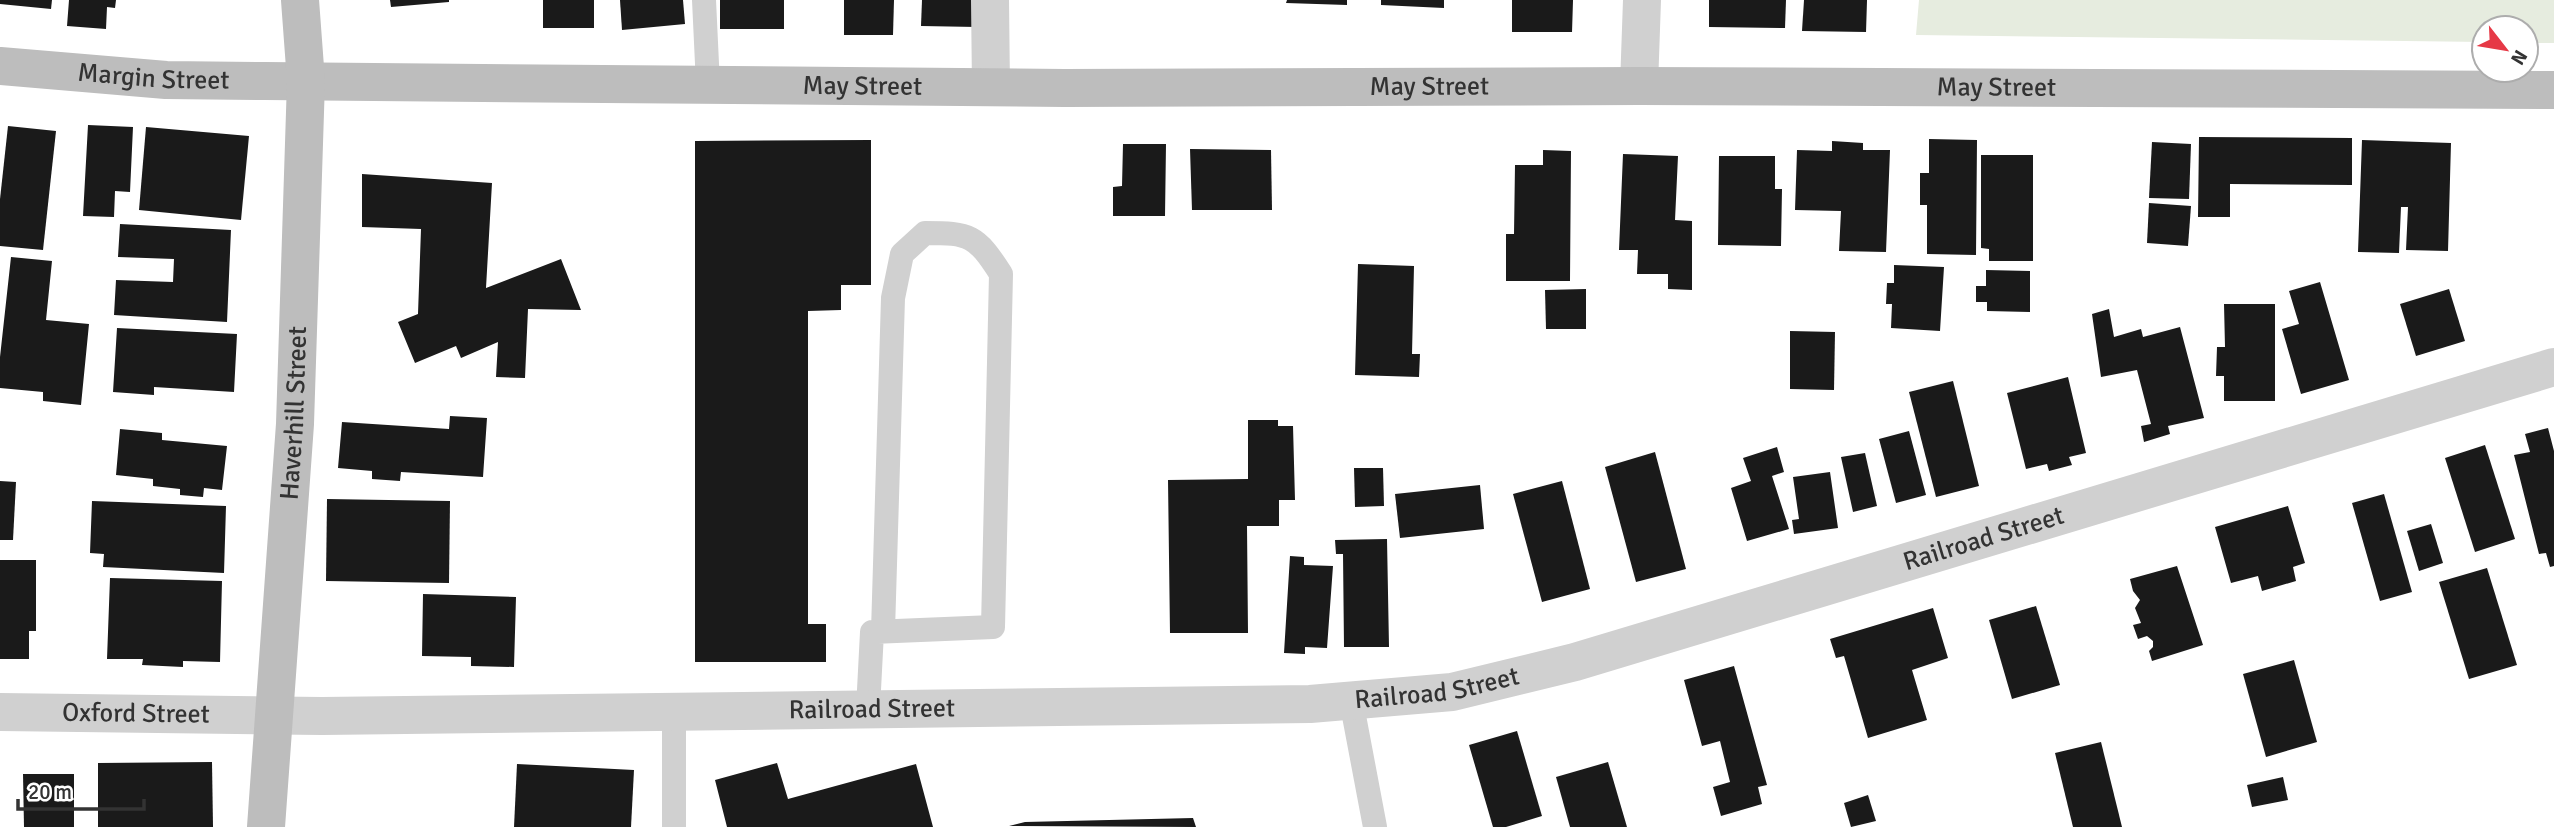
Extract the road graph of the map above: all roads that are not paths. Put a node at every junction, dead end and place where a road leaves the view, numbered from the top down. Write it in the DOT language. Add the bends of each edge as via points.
graph roads {
  1 [pos="300,0"];
  2 [pos="705,0"];
  3 [pos="990,0"];
  4 [pos="1642,0"];
  5 [pos="0,66"];
  6 [pos="306,81"];
  7 [pos="708,85"];
  8 [pos="1639,86"];
  9 [pos="991,87"];
  10 [pos="2554,90"];
  11 [pos="2554,367"];
  12 [pos="883,631"];
  13 [pos="1351,700"];
  14 [pos="868,709"];
  15 [pos="674,711"];
  16 [pos="0,712"];
  17 [pos="274,715"];
  18 [pos="266,827"];
  19 [pos="674,827"];
  20 [pos="1375,827"];
  1 -- 6 [label="main road, Haverhill Street"];
  2 -- 7 [label="lane"];
  3 -- 9 [label="street"];
  4 -- 8 [label="street"];
  5 -- 6 [label="main road, Margin Street" via="166,80"];
  6 -- 7 [label="main road, May Street"];
  6 -- 17 [label="main road, Haverhill Street" via="295,424"];
  7 -- 9 [label="main road, May Street"];
  8 -- 9 [label="main road, May Street"];
  8 -- 10 [label="main road, May Street"];
  11 -- 13 [label="street, Railroad Street" via="1575,662 1452,692"];
  12 -- 12 [label="lane" via="993,627 1001,274 986,251 961,233 925,233 902,254 893,298"];
  12 -- 14 [label="lane" via="872,632"];
  13 -- 14 [label="street, Railroad Street"];
  13 -- 20 [label="lane"];
  14 -- 15 [label="street, Railroad Street"];
  15 -- 17 [label="street, Railroad Street"];
  15 -- 19 [label="lane"];
  16 -- 17 [label="street, Oxford Street"];
  17 -- 18 [label="main road, Haverhill Street"];
}
